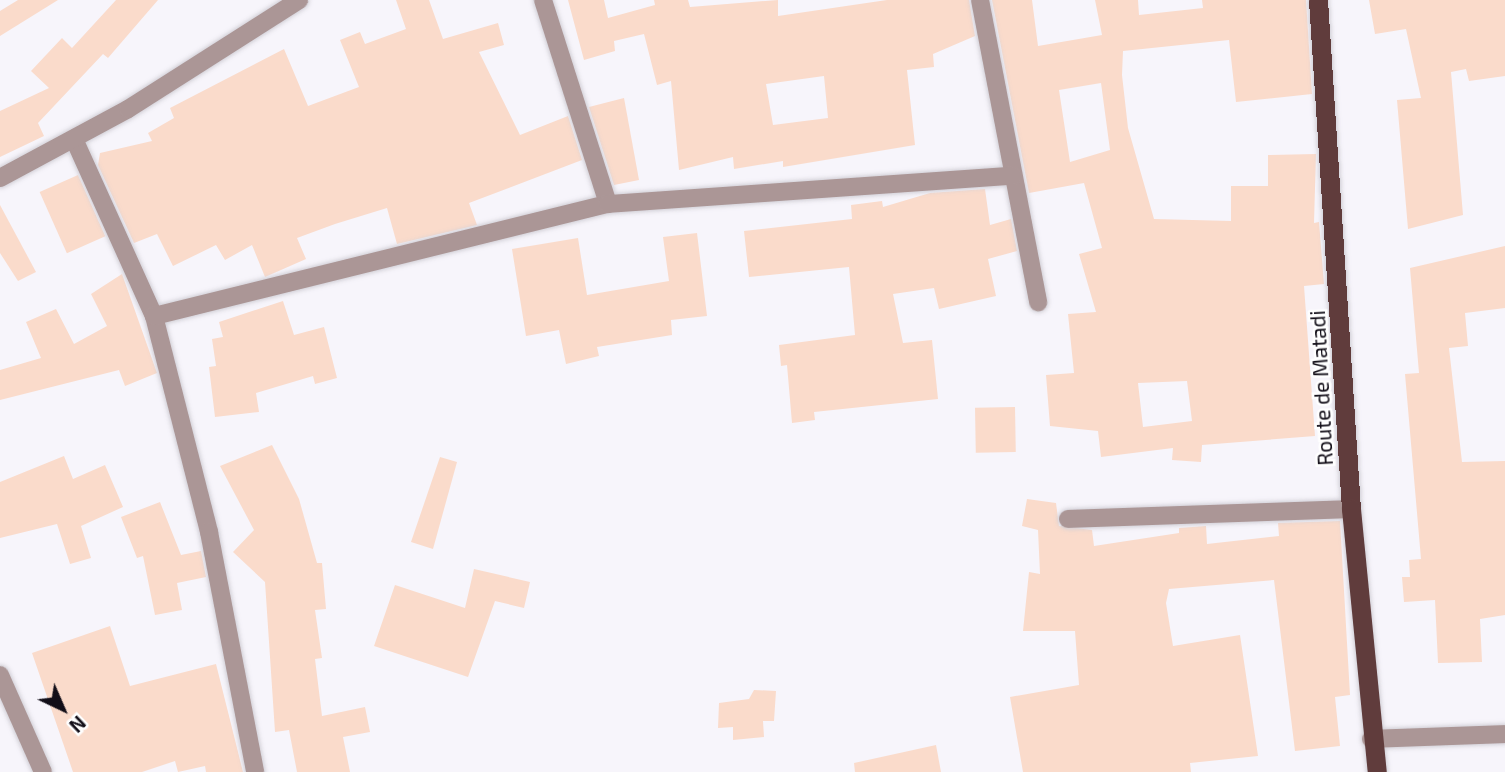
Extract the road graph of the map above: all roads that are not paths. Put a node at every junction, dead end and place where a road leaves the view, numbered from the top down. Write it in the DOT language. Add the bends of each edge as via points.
graph roads {
  1 [pos="299,0"];
  2 [pos="543,0"];
  3 [pos="980,0"];
  4 [pos="1318,0"];
  5 [pos="74,139"];
  6 [pos="1013,176"];
  7 [pos="0,178"];
  8 [pos="608,204"];
  9 [pos="1038,302"];
  10 [pos="154,316"];
  11 [pos="1351,509"];
  12 [pos="1068,519"];
  13 [pos="0,675"];
  14 [pos="1505,734"];
  15 [pos="1371,739"];
  16 [pos="43,772"];
  17 [pos="255,772"];
  18 [pos="1377,772"];
  1 -- 5 [label="street"];
  2 -- 8 [label="street"];
  3 -- 6 [label="street"];
  4 -- 11 [label="highway, Route de Matadi"];
  5 -- 7 [label="street"];
  5 -- 10 [label="street"];
  6 -- 8 [label="street"];
  6 -- 9 [label="street"];
  8 -- 10 [label="street"];
  10 -- 17 [label="street" via="209,532"];
  11 -- 12 [label="street"];
  11 -- 15 [label="highway, Route de Matadi"];
  13 -- 16 [label="street"];
  14 -- 15 [label="street"];
  15 -- 18 [label="highway, Route de Matadi"];
}
